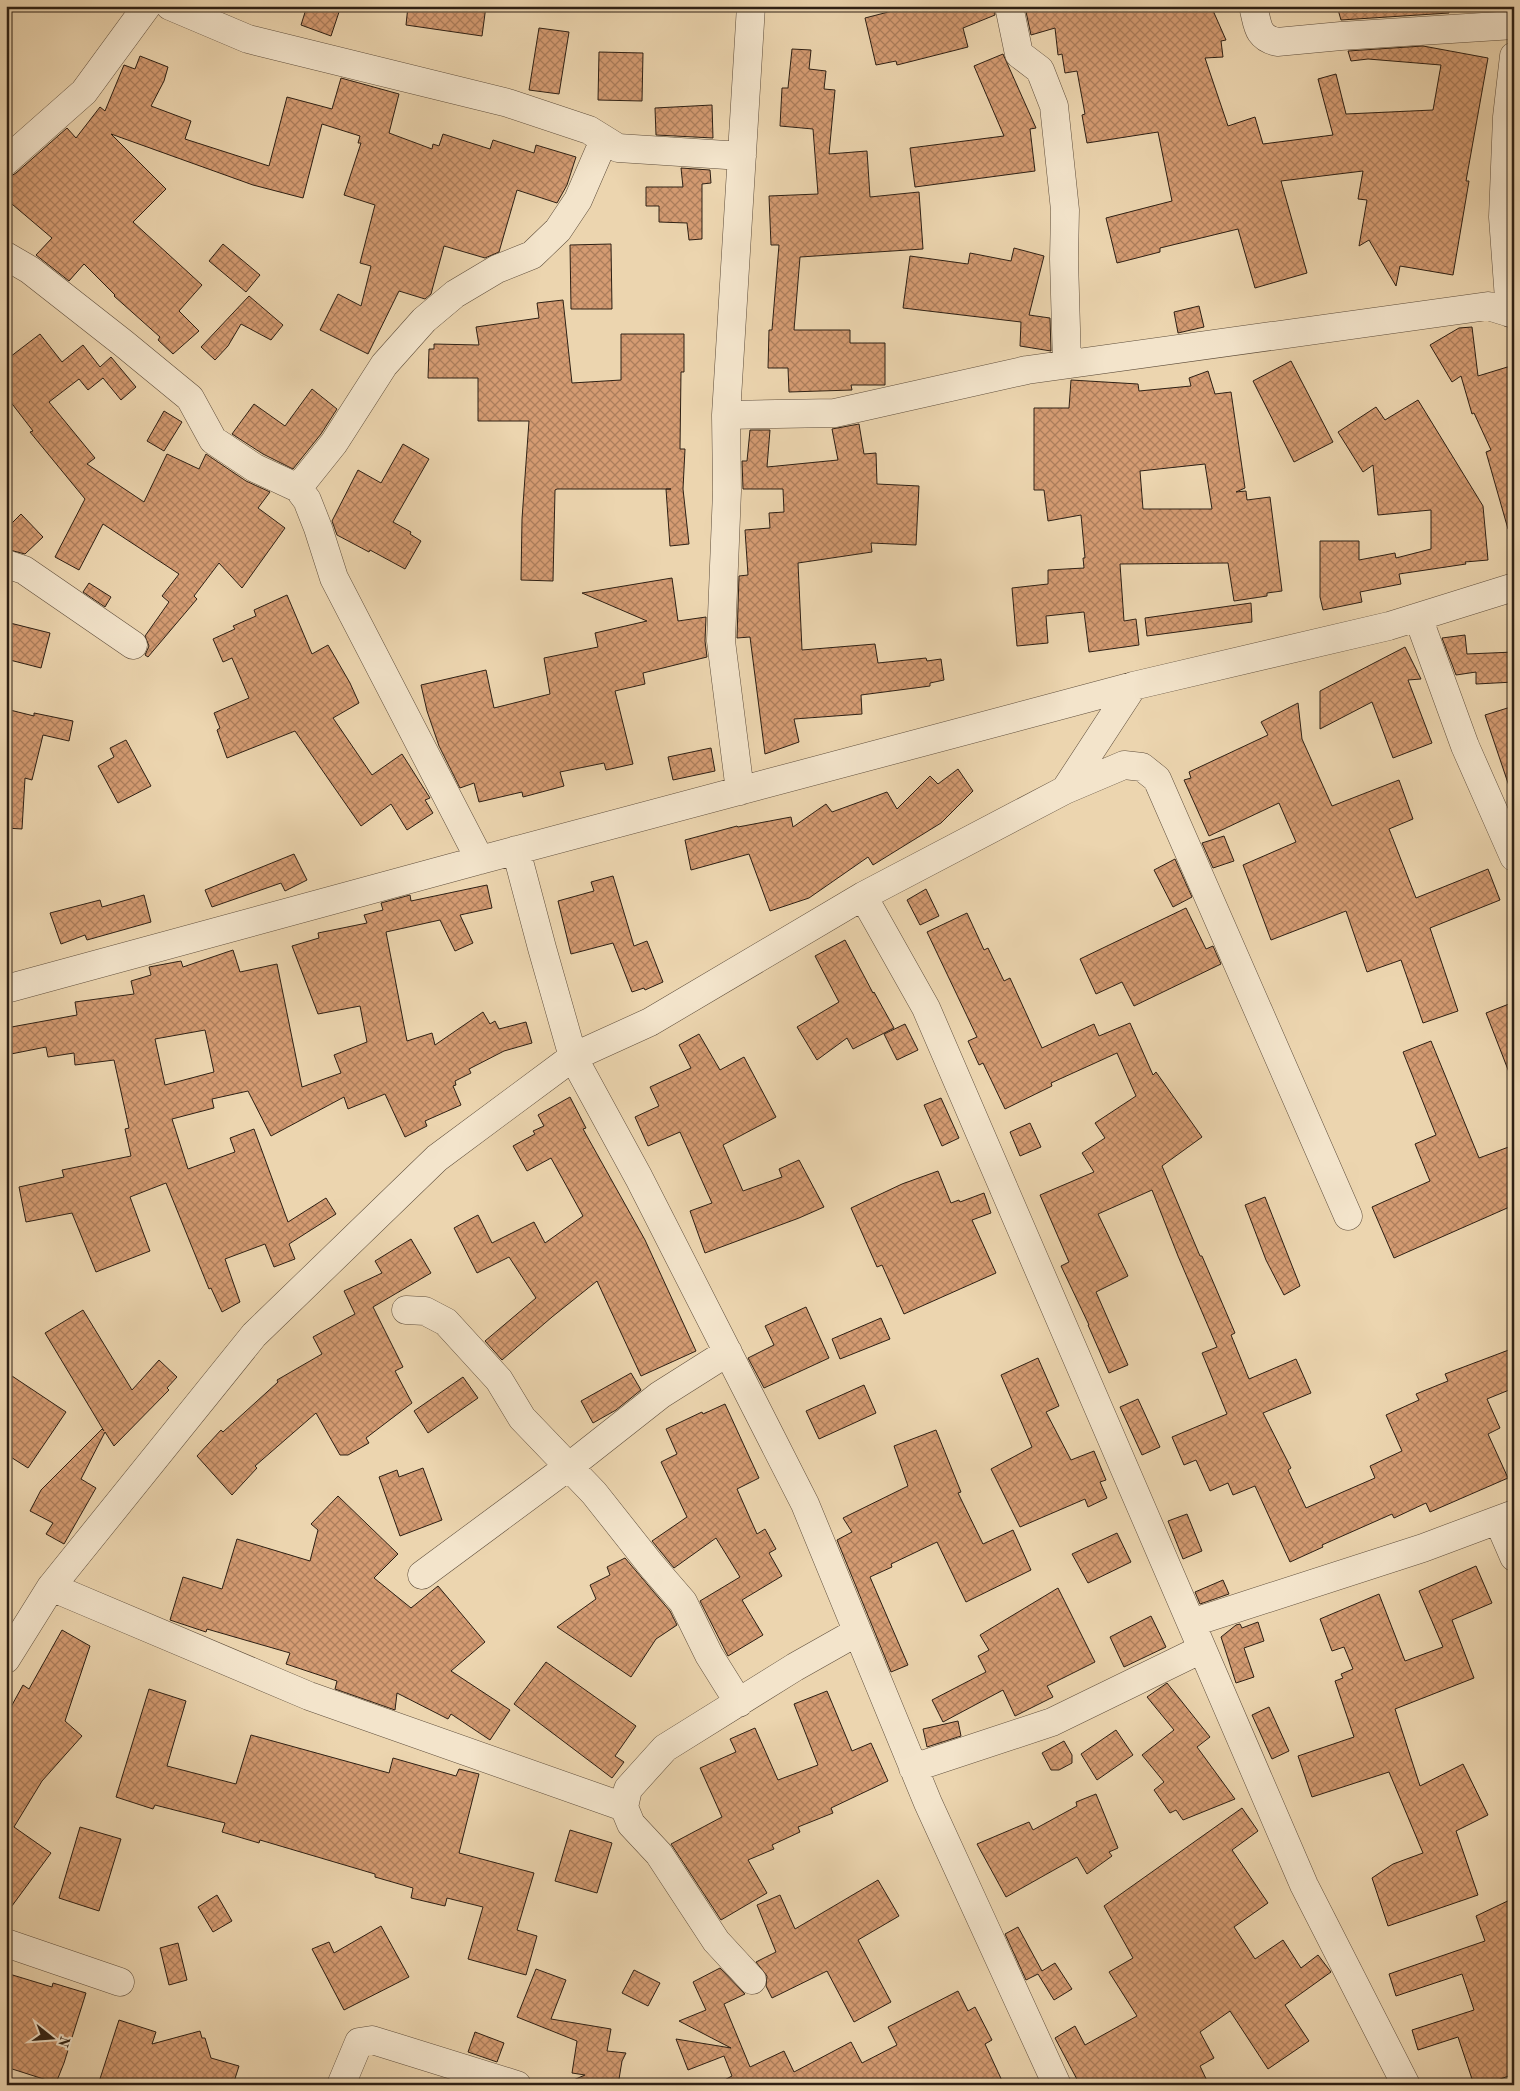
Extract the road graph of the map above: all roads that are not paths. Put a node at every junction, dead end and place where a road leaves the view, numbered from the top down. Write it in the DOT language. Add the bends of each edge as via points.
graph roads {
  1 [pos="147,6"];
  2 [pos="170,6"];
  3 [pos="751,6"];
  4 [pos="1009,6"];
  5 [pos="1253,6"];
  6 [pos="1514,26"];
  7 [pos="1514,56"];
  8 [pos="604,140"];
  9 [pos="742,156"];
  10 [pos="6,161"];
  11 [pos="6,256"];
  12 [pos="1512,314"];
  13 [pos="1068,364"];
  14 [pos="726,416"];
  15 [pos="298,488"];
  16 [pos="6,564"];
  17 [pos="1514,587"];
  18 [pos="1418,617"];
  19 [pos="133,646"];
  20 [pos="1133,686"];
  21 [pos="1066,790"];
  22 [pos="740,791"];
  23 [pos="516,850"];
  24 [pos="1514,857"];
  25 [pos="480,860"];
  26 [pos="863,896"];
  27 [pos="6,989"];
  28 [pos="574,1057"];
  29 [pos="1348,1216"];
  30 [pos="406,1310"];
  31 [pos="728,1352"];
  32 [pos="567,1467"];
  33 [pos="1506,1517"];
  34 [pos="1514,1557"];
  35 [pos="422,1575"];
  36 [pos="51,1587"];
  37 [pos="1191,1623"];
  38 [pos="857,1632"];
  39 [pos="1202,1649"];
  40 [pos="6,1659"];
  41 [pos="739,1703"];
  42 [pos="913,1768"];
  43 [pos="624,1807"];
  44 [pos="6,1943"];
  45 [pos="752,1980"];
  46 [pos="120,1982"];
  47 [pos="341,2085"];
  48 [pos="517,2085"];
  49 [pos="1057,2085"];
  50 [pos="1406,2085"];
  1 -- 10 [label="street" via="84,92"];
  2 -- 8 [label="street" via="248,39 508,103 589,130"];
  3 -- 9 [label="street"];
  4 -- 13 [label="street" via="1019,54 1040,70 1054,106 1065,210"];
  5 -- 6 [label="street" via="1261,35 1277,42"];
  7 -- 12 [label="street" via="1507,117 1503,217"];
  8 -- 9 [label="street" via="618,148"];
  8 -- 15 [label="street" via="578,200 558,230 532,254 497,269 455,294 424,320 384,364 334,442"];
  9 -- 14 [label="street"];
  11 -- 15 [label="street" via="30,270 190,398 213,440 255,468"];
  12 -- 13 [label="street" via="1488,306"];
  13 -- 14 [label="street" via="1027,370 835,413"];
  14 -- 22 [label="street" via="727,491 721,640"];
  15 -- 25 [label="street" via="307,500 334,578"];
  16 -- 19 [label="street" via="24,570"];
  17 -- 18 [label="street"];
  18 -- 20 [label="street"];
  18 -- 24 [label="street" via="1464,746"];
  20 -- 21 [label="street"];
  20 -- 22 [label="street"];
  21 -- 26 [label="street"];
  21 -- 29 [label="street" via="1124,765 1142,767 1157,779"];
  22 -- 23 [label="street"];
  23 -- 25 [label="street"];
  23 -- 28 [label="street"];
  25 -- 27 [label="street"];
  26 -- 28 [label="street" via="650,1022"];
  26 -- 37 [label="street" via="926,1008"];
  28 -- 31 [label="street"];
  28 -- 36 [label="street" via="437,1158 254,1335"];
  30 -- 32 [label="street" via="425,1311 446,1322 498,1380 522,1418"];
  31 -- 32 [label="street" via="660,1395"];
  31 -- 38 [label="street" via="805,1504"];
  32 -- 35 [label="street"];
  32 -- 41 [label="street" via="594,1493 683,1602 709,1655"];
  33 -- 34 [label="street"];
  33 -- 37 [label="street" via="1423,1548"];
  36 -- 40 [label="street"];
  36 -- 43 [label="street" via="309,1696"];
  37 -- 39 [label="street"];
  38 -- 41 [label="street"];
  38 -- 42 [label="street"];
  39 -- 42 [label="street" via="1052,1722"];
  39 -- 50 [label="street" via="1304,1885"];
  41 -- 43 [label="street" via="665,1748 628,1789"];
  42 -- 49 [label="street"];
  43 -- 45 [label="street" via="631,1824 659,1854 716,1941"];
  44 -- 46 [label="street"];
  47 -- 48 [label="street" via="359,2042 372,2040"];
}
